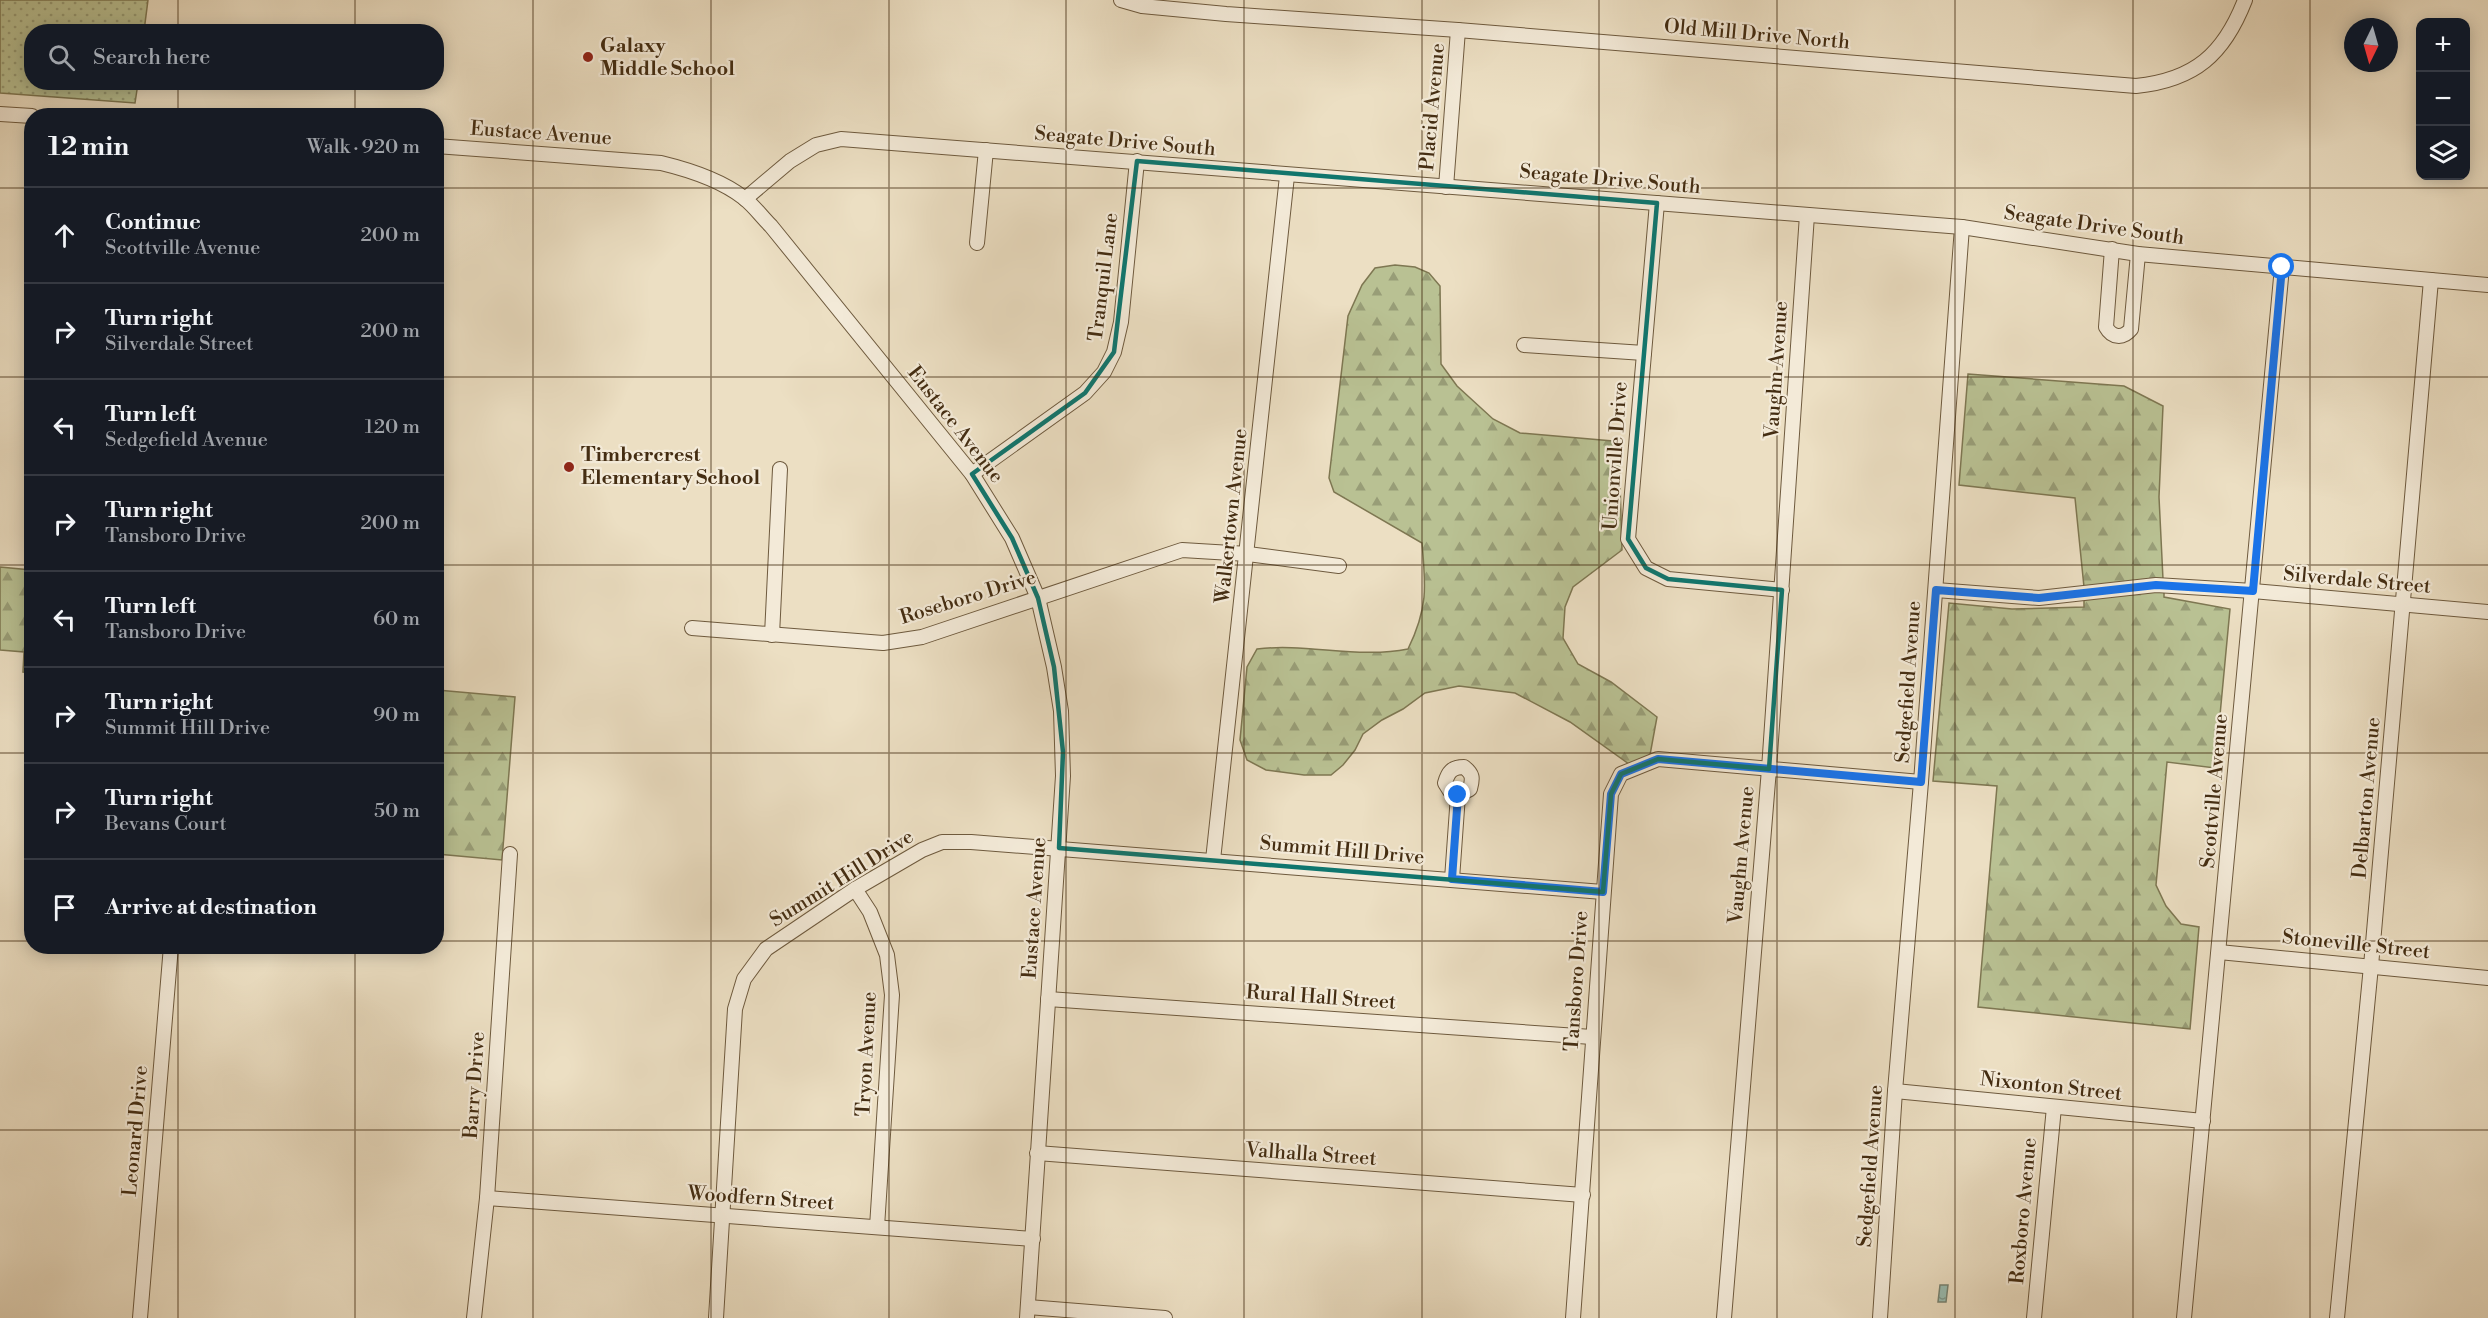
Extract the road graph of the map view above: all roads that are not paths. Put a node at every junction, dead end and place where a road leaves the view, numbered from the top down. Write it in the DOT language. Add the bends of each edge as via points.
graph roads {
  1 [pos="1121,0"];
  2 [pos="1227,0"];
  3 [pos="2245,0"];
  4 [pos="1226,14"];
  5 [pos="1458,30"];
  6 [pos="0,114"];
  7 [pos="24,116"];
  8 [pos="444,147"];
  9 [pos="986,150"];
  10 [pos="1137,161"];
  11 [pos="1287,176"];
  12 [pos="1446,187"];
  13 [pos="745,198"];
  14 [pos="1657,203"];
  15 [pos="1807,215"];
  16 [pos="1962,227"];
  17 [pos="977,243"];
  18 [pos="2112,249"];
  19 [pos="2138,254"];
  20 [pos="2282,267"];
  21 [pos="2432,280"];
  22 [pos="2488,285"];
  23 [pos="1524,345"];
  24 [pos="1644,353"];
  25 [pos="780,469"];
  26 [pos="972,474"];
  27 [pos="1248,554"];
  28 [pos="1339,566"];
  29 [pos="1782,590"];
  30 [pos="1936,590"];
  31 [pos="2253,591"];
  32 [pos="1038,598"];
  33 [pos="2404,604"];
  34 [pos="2488,612"];
  35 [pos="692,628"];
  36 [pos="771,635"];
  37 [pos="1769,768"];
  38 [pos="1921,782"];
  39 [pos="1458,795"];
  40 [pos="1059,848"];
  41 [pos="510,854"];
  42 [pos="1213,860"];
  43 [pos="1452,879"];
  44 [pos="855,889"];
  45 [pos="1603,892"];
  46 [pos="2219,952"];
  47 [pos="170,954"];
  48 [pos="2372,966"];
  49 [pos="2488,978"];
  50 [pos="1048,999"];
  51 [pos="1592,1037"];
  52 [pos="1895,1091"];
  53 [pos="2054,1107"];
  54 [pos="2203,1121"];
  55 [pos="1037,1153"];
  56 [pos="1583,1195"];
  57 [pos="487,1198"];
  58 [pos="723,1215"];
  59 [pos="877,1227"];
  60 [pos="1033,1239"];
  61 [pos="1028,1313"];
  62 [pos="140,1318"];
  63 [pos="474,1318"];
  64 [pos="716,1318"];
  65 [pos="1165,1318"];
  66 [pos="1573,1318"];
  67 [pos="1724,1318"];
  68 [pos="1880,1318"];
  69 [pos="2034,1318"];
  70 [pos="2184,1318"];
  71 [pos="2337,1318"];
  1 -- 4 [label="street, Old Mill Drive North" via="1142,6"];
  2 -- 4 [label="street"];
  3 -- 5 [label="street, Old Mill Drive North" via="2224,43 2206,61 2171,80 2136,86"];
  4 -- 5 [label="street, Old Mill Drive North"];
  5 -- 12 [label="street, Placid Avenue"];
  6 -- 7 [label="street"];
  8 -- 13 [label="street, Eustace Avenue" via="661,163 718,182"];
  9 -- 10 [label="street, Seagate Drive South"];
  9 -- 13 [label="street, Seagate Drive South" via="841,140 816,145 790,160"];
  9 -- 17 [label="street"];
  10 -- 11 [label="street, Seagate Drive South"];
  10 -- 26 [label="street, Tranquil Lane" via="1121,322 1114,352 1104,372 1085,393"];
  11 -- 12 [label="street, Seagate Drive South"];
  11 -- 27 [label="street, Walkertown Avenue"];
  12 -- 14 [label="street, Seagate Drive South"];
  13 -- 26 [label="street, Eustace Avenue"];
  14 -- 15 [label="street, Seagate Drive South"];
  14 -- 24 [label="street, Unionville Drive"];
  15 -- 16 [label="street, Seagate Drive South"];
  15 -- 29 [label="street, Vaughn Avenue"];
  16 -- 18 [label="street, Seagate Drive South"];
  16 -- 30 [label="street, Sedgefield Avenue"];
  18 -- 19 [label="street, Seagate Drive South"];
  18 -- 19 [label="street" via="2106,327 2119,337 2127,334 2132,323"];
  19 -- 20 [label="street, Seagate Drive South"];
  20 -- 21 [label="street, Seagate Drive South"];
  20 -- 31 [label="street, Scottville Avenue"];
  21 -- 22 [label="street, Seagate Drive South"];
  21 -- 33 [label="street, Delbarton Avenue"];
  23 -- 24 [label="street"];
  24 -- 29 [label="street, Unionville Drive" via="1628,539 1647,568 1668,579"];
  25 -- 36 [label="street"];
  26 -- 32 [label="street, Eustace Avenue" via="1012,538"];
  27 -- 28 [label="street, Roseboro Drive"];
  27 -- 32 [label="street, Roseboro Drive" via="1174,551"];
  27 -- 42 [label="street, Walkertown Avenue"];
  29 -- 37 [label="street, Vaughn Avenue"];
  30 -- 31 [label="street, Silverdale Street" via="2039,598 2156,585"];
  30 -- 38 [label="street, Sedgefield Avenue"];
  31 -- 33 [label="street, Silverdale Street"];
  31 -- 46 [label="street, Scottville Avenue"];
  32 -- 36 [label="street, Roseboro Drive" via="922,637 883,643"];
  32 -- 40 [label="street, Eustace Avenue" via="1061,711"];
  33 -- 34 [label="street, Silverdale Street"];
  33 -- 48 [label="street, Delbarton Avenue"];
  35 -- 36 [label="street, Roseboro Drive"];
  37 -- 38 [label="street, Tansboro Drive"];
  37 -- 45 [label="street, Tansboro Drive" via="1658,759 1621,774 1611,794"];
  37 -- 67 [label="street, Vaughn Avenue"];
  38 -- 52 [label="street, Sedgefield Avenue"];
  39 -- 43 [label="street"];
  40 -- 42 [label="street, Summit Hill Drive"];
  40 -- 44 [label="street, Summit Hill Drive" via="942,842"];
  40 -- 50 [label="street, Eustace Avenue"];
  41 -- 57 [label="street, Barry Drive"];
  42 -- 43 [label="street, Summit Hill Drive"];
  43 -- 45 [label="street, Summit Hill Drive"];
  44 -- 58 [label="street, Summit Hill Drive" via="766,949 744,979 735,1009"];
  44 -- 59 [label="street, Tryon Avenue" via="870,912 887,955 892,995"];
  45 -- 51 [label="street, Tansboro Drive"];
  46 -- 48 [label="street, Stoneville Street"];
  46 -- 54 [label="street, Scottville Avenue"];
  47 -- 62 [label="street, Leonard Drive"];
  48 -- 49 [label="street, Stoneville Street"];
  48 -- 71 [label="street, Delbarton Avenue"];
  50 -- 51 [label="street, Rural Hall Street"];
  50 -- 55 [label="street, Eustace Avenue"];
  51 -- 56 [label="street, Tansboro Drive"];
  52 -- 53 [label="street, Nixonton Street"];
  52 -- 68 [label="street, Sedgefield Avenue"];
  53 -- 54 [label="street, Nixonton Street"];
  53 -- 69 [label="street, Roxboro Avenue"];
  54 -- 70 [label="street, Scottville Avenue"];
  55 -- 56 [label="street, Valhalla Street"];
  55 -- 60 [label="street, Eustace Avenue"];
  56 -- 66 [label="street, Tansboro Drive"];
  57 -- 58 [label="street, Woodfern Street"];
  57 -- 63 [label="street, Barry Drive"];
  58 -- 59 [label="street, Woodfern Street"];
  58 -- 64 [label="street, Summit Hill Drive"];
  59 -- 60 [label="street, Woodfern Street"];
  60 -- 61 [label="street, Eustace Avenue"];
  61 -- 65 [label="street"];
}
